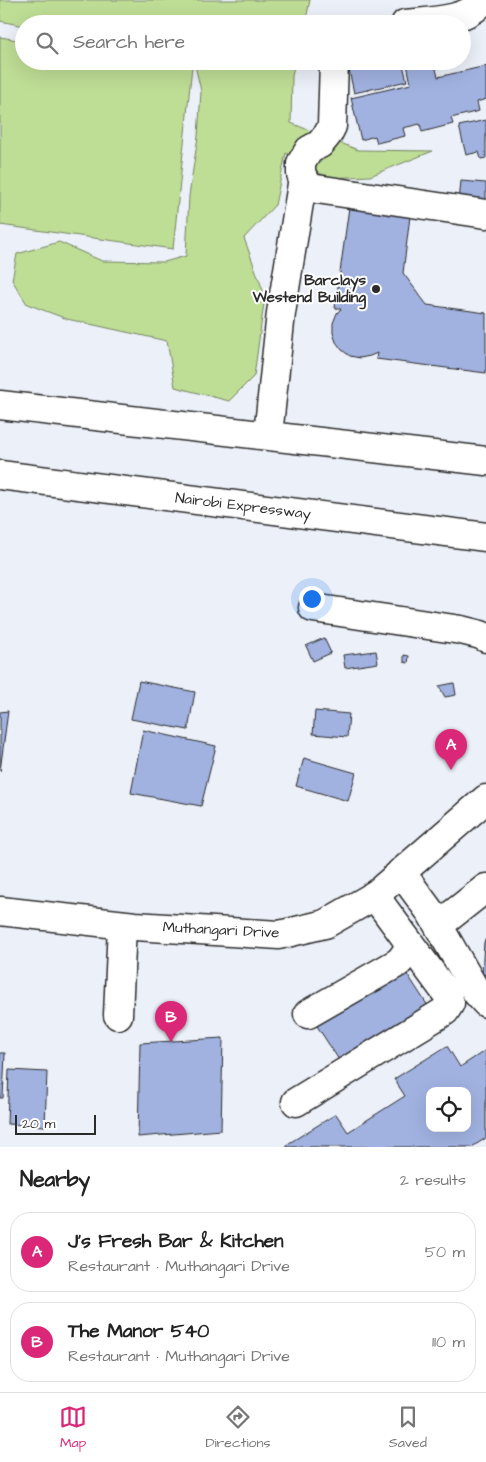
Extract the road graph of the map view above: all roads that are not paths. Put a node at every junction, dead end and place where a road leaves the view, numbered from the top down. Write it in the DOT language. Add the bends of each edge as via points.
graph roads {
  1 [pos="483,0"];
  2 [pos="463,15"];
  3 [pos="334,70"];
  4 [pos="303,178"];
  5 [pos="486,214"];
  6 [pos="0,405"];
  7 [pos="268,436"];
  8 [pos="486,461"];
  9 [pos="0,475"];
  10 [pos="486,538"];
  11 [pos="313,608"];
  12 [pos="486,638"];
  13 [pos="486,799"];
  14 [pos="401,872"];
  15 [pos="486,888"];
  16 [pos="374,895"];
  17 [pos="0,911"];
  18 [pos="122,925"];
  19 [pos="438,925"];
  20 [pos="409,943"];
  21 [pos="486,1003"];
  22 [pos="308,1014"];
  23 [pos="118,1015"];
  24 [pos="296,1102"];
  1 -- 2 [label="main road" via="470,13"];
  3 -- 4 [label="main road" via="332,126 301,163"];
  4 -- 5 [label="main road" via="310,188"];
  4 -- 7 [label="main road" via="281,313"];
  6 -- 7 [label="main road"];
  7 -- 8 [label="main road"];
  9 -- 10 [label="main road, Nairobi Expressway"];
  11 -- 12 [label="main road" via="461,630"];
  13 -- 14 [label="main road, Muthangari Drive"];
  14 -- 16 [label="main road, Muthangari Drive"];
  14 -- 19 [label="main road"];
  15 -- 19 [label="main road"];
  16 -- 18 [label="main road, Muthangari Drive" via="325,924 279,935"];
  16 -- 20 [label="main road"];
  17 -- 18 [label="main road, Muthangari Drive"];
  18 -- 23 [label="main road"];
  19 -- 21 [label="main road"];
  20 -- 22 [label="main road" via="399,962"];
  20 -- 24 [label="main road" via="447,994 450,1003 445,1011"];
}
